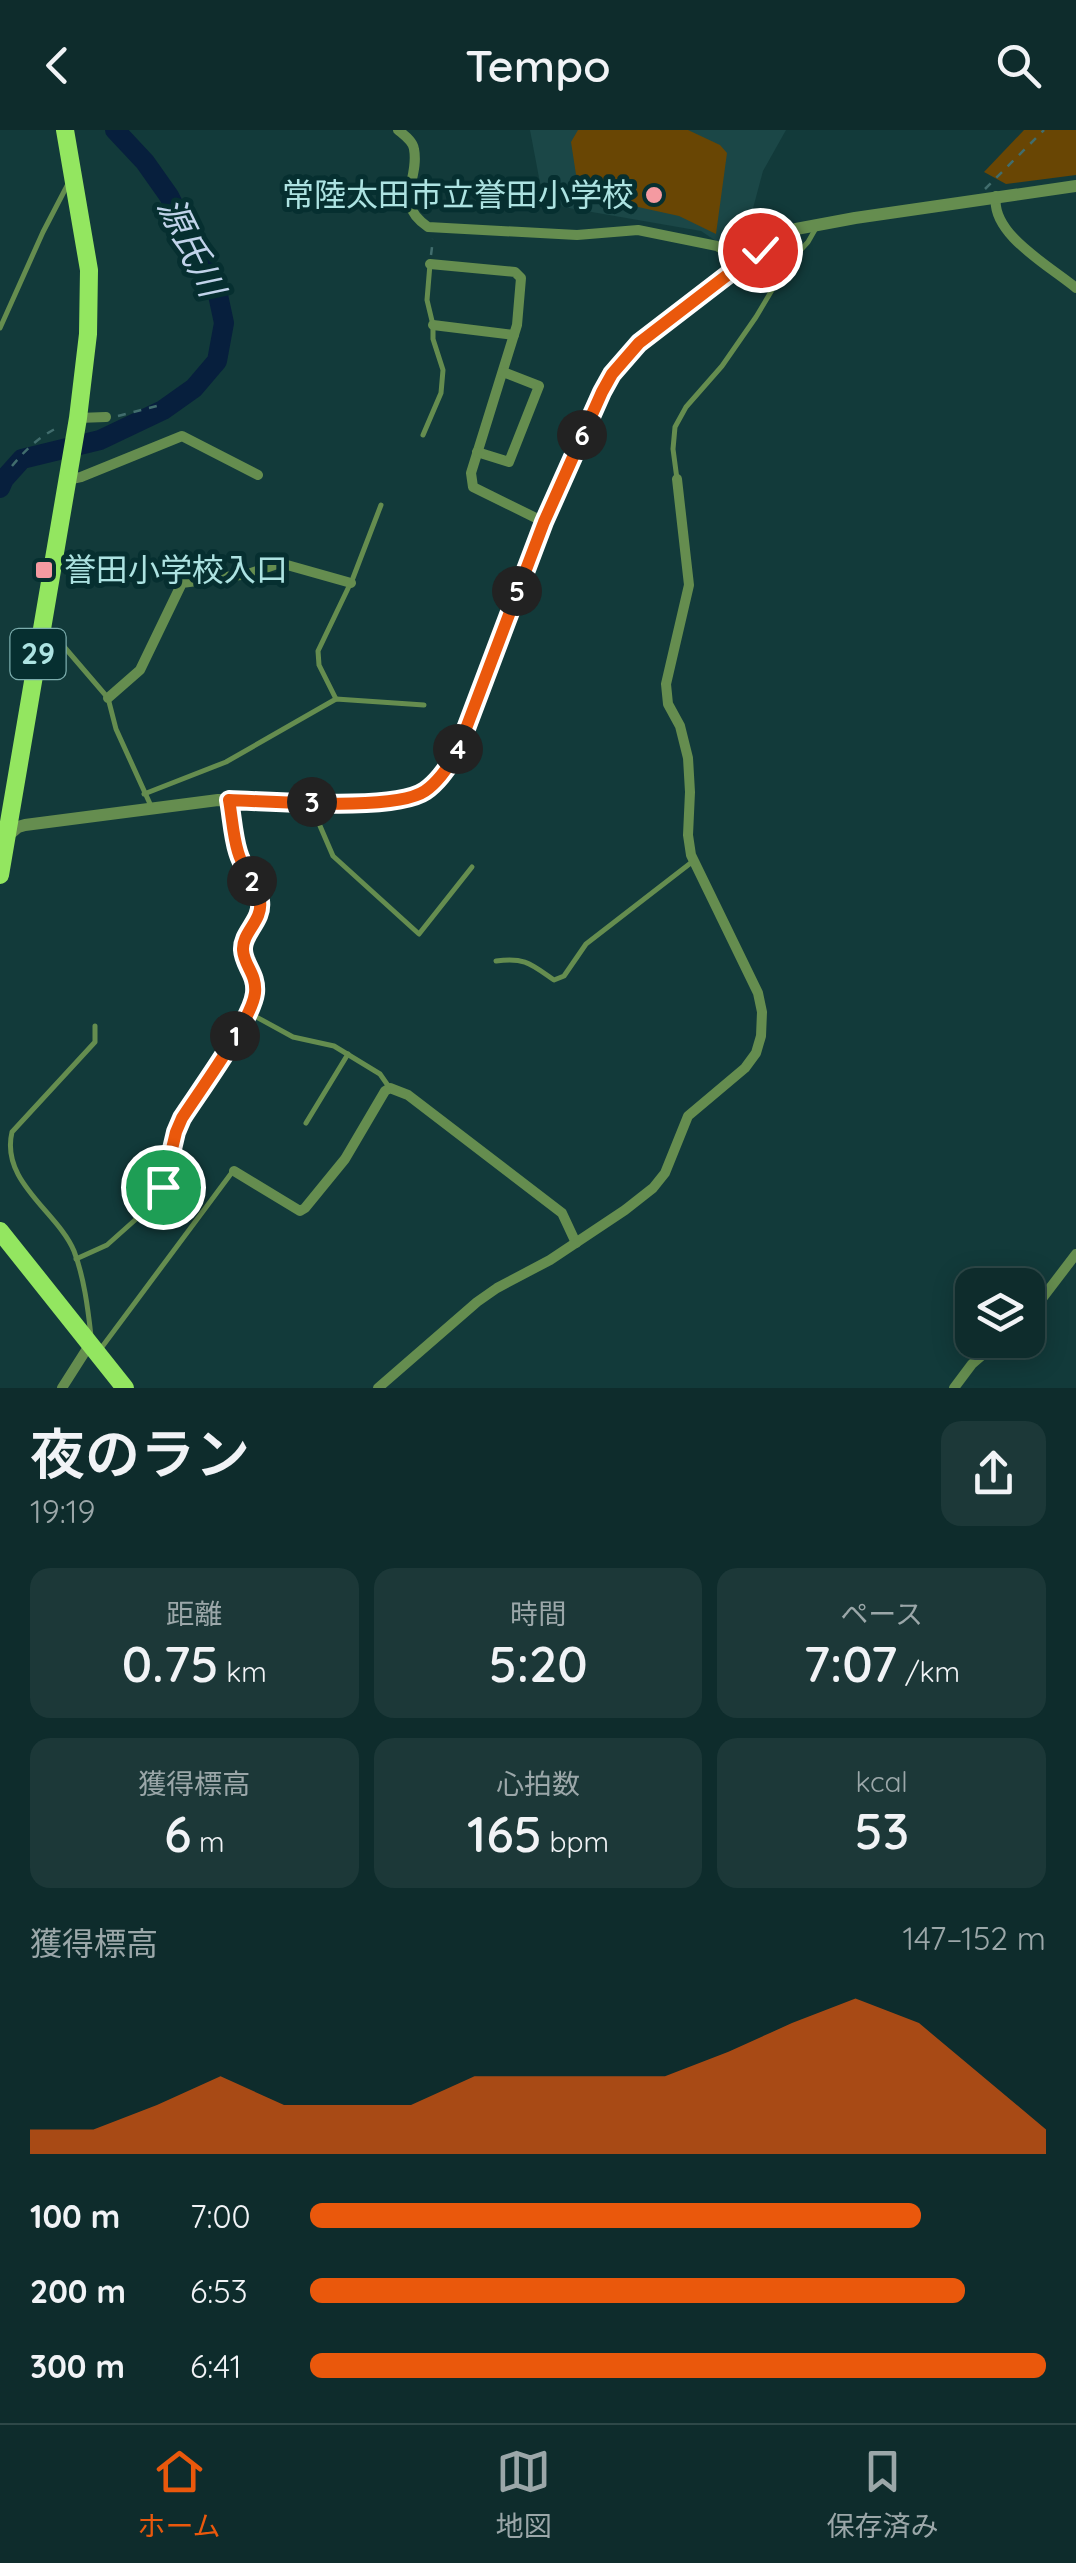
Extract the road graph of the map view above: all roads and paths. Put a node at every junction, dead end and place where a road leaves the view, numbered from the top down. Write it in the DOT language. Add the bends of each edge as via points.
graph roads {
  1 [pos="78,130"];
  2 [pos="398,130"];
  3 [pos="1044,130"];
  4 [pos="66,139"];
  5 [pos="74,174"];
  6 [pos="1076,186"];
  7 [pos="989,198"];
  8 [pos="818,224"];
  9 [pos="434,227"];
  10 [pos="430,264"];
  11 [pos="738,266"];
  12 [pos="1076,288"];
  13 [pos="433,325"];
  14 [pos="0,328"];
  15 [pos="514,335"];
  16 [pos="503,372"];
  17 [pos="157,406"];
  18 [pos="106,418"];
  19 [pos="77,425"];
  20 [pos="423,434"];
  21 [pos="477,452"];
  22 [pos="12,466"];
  23 [pos="258,475"];
  24 [pos="68,476"];
  25 [pos="677,479"];
  26 [pos="381,506"];
  27 [pos="544,522"];
  28 [pos="350,583"];
  29 [pos="43,622"];
  30 [pos="108,698"];
  31 [pos="336,699"];
  32 [pos="424,705"];
  33 [pos="144,794"];
  34 [pos="229,800"];
  35 [pos="310,802"];
  36 [pos="153,808"];
  37 [pos="3,840"];
  38 [pos="694,860"];
  39 [pos="472,867"];
  40 [pos="0,875"];
  41 [pos="496,961"];
  42 [pos="254,976"];
  43 [pos="249,1013"];
  44 [pos="95,1026"];
  45 [pos="348,1054"];
  46 [pos="390,1088"];
  47 [pos="306,1123"];
  48 [pos="234,1171"];
  49 [pos="0,1231"];
  50 [pos="576,1243"];
  51 [pos="1076,1254"];
  52 [pos="76,1258"];
  53 [pos="1045,1295"];
  54 [pos="94,1349"];
  55 [pos="979,1358"];
  56 [pos="62,1388"];
  57 [pos="125,1388"];
  58 [pos="378,1388"];
  59 [pos="954,1388"];
  1 -- 4 [label="street" via="74,142"];
  2 -- 9 [label="street" via="414,148 412,213"];
  3 -- 7 [label="path" via="989,183"];
  4 -- 5 [label="main road, 29"];
  5 -- 14 [label="lane"];
  5 -- 19 [label="main road, 29" via="90,297"];
  6 -- 7 [label="street"];
  7 -- 8 [label="street"];
  7 -- 12 [label="street" via="1015,241"];
  8 -- 11 [label="street" via="796,229"];
  8 -- 25 [label="lane" via="722,366 686,407 675,428"];
  9 -- 10 [label="path"];
  9 -- 11 [label="street" via="576,236 638,230 717,246"];
  10 -- 13 [label="lane"];
  10 -- 15 [label="street" via="515,272 521,278"];
  11 -- 27 [label="street" via="639,343 612,374"];
  13 -- 15 [label="street"];
  13 -- 20 [label="lane" via="441,393"];
  15 -- 16 [label="street"];
  16 -- 21 [label="street"];
  16 -- 21 [label="street" via="539,386 510,462"];
  17 -- 18 [label="path"];
  18 -- 19 [label="street"];
  19 -- 22 [label="path" via="49,432"];
  19 -- 24 [label="main road, 29"];
  21 -- 27 [label="street" via="473,488"];
  23 -- 24 [label="street" via="182,436 82,477"];
  24 -- 29 [label="main road, 29"];
  25 -- 38 [label="street" via="690,584 666,684 688,758"];
  26 -- 28 [label="lane"];
  27 -- 35 [label="street" via="456,755 442,774 404,799"];
  28 -- 30 [label="street" via="280,562 248,574 182,583 140,670"];
  28 -- 31 [label="lane" via="318,650 318,665"];
  29 -- 30 [label="lane"];
  29 -- 37 [label="main road, 29"];
  30 -- 33 [label="lane"];
  31 -- 32 [label="lane"];
  31 -- 33 [label="lane" via="226,762"];
  33 -- 36 [label="lane"];
  34 -- 35 [label="street"];
  34 -- 36 [label="street"];
  34 -- 42 [label="street" via="238,853 260,904 243,945"];
  35 -- 39 [label="lane" via="333,856 419,934"];
  36 -- 37 [label="street" via="26,825"];
  37 -- 40 [label="main road, 29"];
  38 -- 41 [label="lane" via="586,944 564,976 554,980 516,958"];
  38 -- 50 [label="street" via="758,993 756,1053 688,1116 653,1188"];
  42 -- 43 [label="lane"];
  43 -- 45 [label="lane" via="293,1037"];
  43 -- 52 [label="lane" via="182,1118 153,1204 107,1245"];
  44 -- 52 [label="lane" via="95,1042 7,1145 22,1188 65,1234"];
  45 -- 46 [label="lane"];
  45 -- 47 [label="lane"];
  46 -- 48 [label="street" via="345,1160 300,1211"];
  46 -- 50 [label="street" via="562,1213"];
  48 -- 54 [label="lane"];
  49 -- 54 [label="main road"];
  50 -- 58 [label="street" via="476,1302"];
  51 -- 53 [label="street"];
  52 -- 54 [label="lane"];
  54 -- 56 [label="street"];
  54 -- 57 [label="main road"];
  55 -- 59 [label="street"];
}
